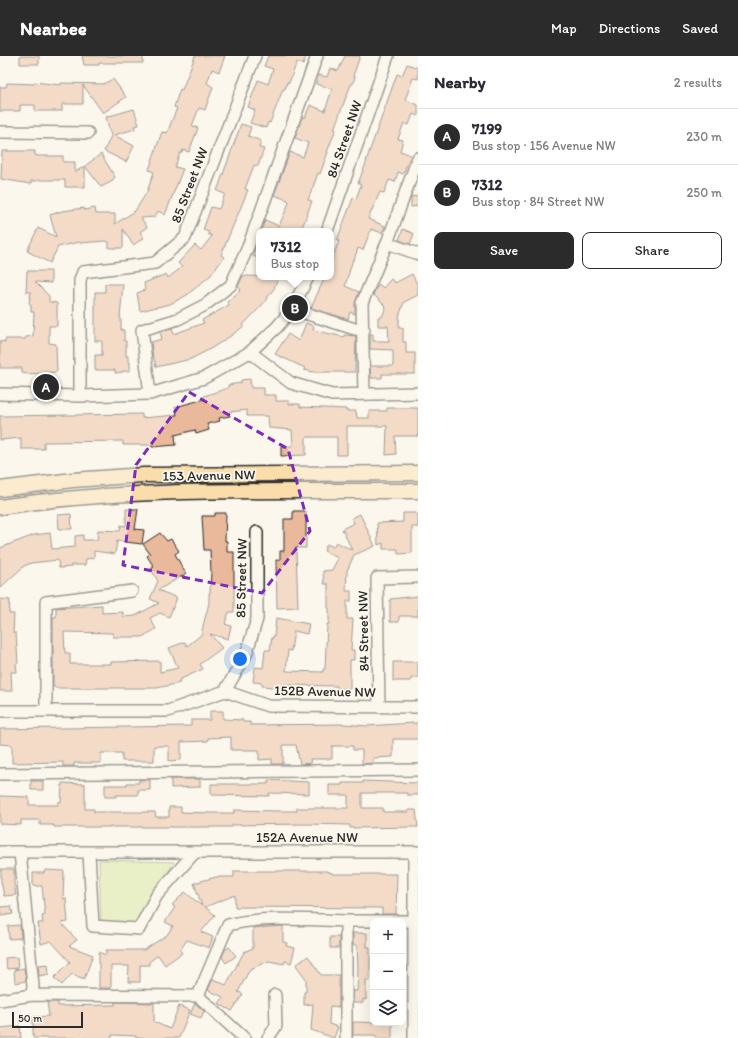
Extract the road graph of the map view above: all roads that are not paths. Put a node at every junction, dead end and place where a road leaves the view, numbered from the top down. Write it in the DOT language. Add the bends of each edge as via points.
graph roads {
  1 [pos="255,56"];
  2 [pos="317,56"];
  3 [pos="388,56"];
  4 [pos="0,132"];
  5 [pos="88,133"];
  6 [pos="418,158"];
  7 [pos="328,228"];
  8 [pos="387,243"];
  9 [pos="418,254"];
  10 [pos="306,280"];
  11 [pos="292,309"];
  12 [pos="364,330"];
  13 [pos="250,352"];
  14 [pos="418,393"];
  15 [pos="0,394"];
  16 [pos="150,394"];
  17 [pos="364,394"];
  18 [pos="80,396"];
  19 [pos="418,473"];
  20 [pos="0,489"];
  21 [pos="418,491"];
  22 [pos="0,507"];
  23 [pos="257,532"];
  24 [pos="418,578"];
  25 [pos="132,591"];
  26 [pos="225,691"];
  27 [pos="379,707"];
  28 [pos="418,707"];
  29 [pos="46,710"];
  30 [pos="0,711"];
  31 [pos="418,770"];
  32 [pos="0,774"];
  33 [pos="0,852"];
  34 [pos="20,852"];
  35 [pos="196,852"];
  36 [pos="416,852"];
  37 [pos="89,853"];
  38 [pos="346,921"];
  39 [pos="414,921"];
  40 [pos="32,995"];
  41 [pos="275,995"];
  42 [pos="198,996"];
  43 [pos="0,1000"];
  44 [pos="244,1038"];
  45 [pos="268,1038"];
  46 [pos="346,1038"];
  47 [pos="414,1038"];
  1 -- 18 [label="street, 85 Street NW" via="185,238 155,263 83,272 80,280"];
  2 -- 16 [label="street" via="248,247 231,285 205,305 178,319 142,330"];
  3 -- 7 [label="street, 84 Street NW"];
  4 -- 5 [label="street"];
  6 -- 8 [label="street"];
  8 -- 9 [label="street"];
  8 -- 12 [label="street" via="362,303"];
  10 -- 11 [label="street"];
  11 -- 12 [label="street"];
  11 -- 13 [label="street"];
  12 -- 17 [label="street"];
  13 -- 16 [label="street" via="204,378"];
  13 -- 17 [label="street" via="292,383 332,395"];
  14 -- 17 [label="street"];
  15 -- 18 [label="street"];
  16 -- 18 [label="street"];
  19 -- 20 [label="main road, 153 Avenue NW" via="137,476 73,480"];
  21 -- 22 [label="main road, 153 Avenue NW" via="155,493 73,498"];
  23 -- 26 [label="street, 85 Street NW" via="257,619 246,655"];
  24 -- 27 [label="street, 84 Street NW" via="377,578"];
  25 -- 29 [label="street" via="46,602"];
  26 -- 27 [label="street, 152B Avenue NW" via="268,706"];
  26 -- 29 [label="street" via="168,711"];
  27 -- 28 [label="street, 152B Avenue NW"];
  29 -- 30 [label="street"];
  31 -- 32 [label="street"];
  33 -- 34 [label="street, 152A Avenue NW"];
  34 -- 37 [label="street, 152A Avenue NW"];
  34 -- 40 [label="street"];
  35 -- 36 [label="street, 152A Avenue NW"];
  35 -- 37 [label="street, 152A Avenue NW"];
  35 -- 37 [label="street" via="157,895 139,929 93,926"];
  36 -- 39 [label="street"];
  38 -- 39 [label="street"];
  38 -- 42 [label="street" via="284,920 238,922 228,925"];
  38 -- 46 [label="street"];
  39 -- 47 [label="street"];
  40 -- 42 [label="street"];
  40 -- 43 [label="street"];
  41 -- 45 [label="street" via="276,1026"];
  42 -- 44 [label="street"];
}
